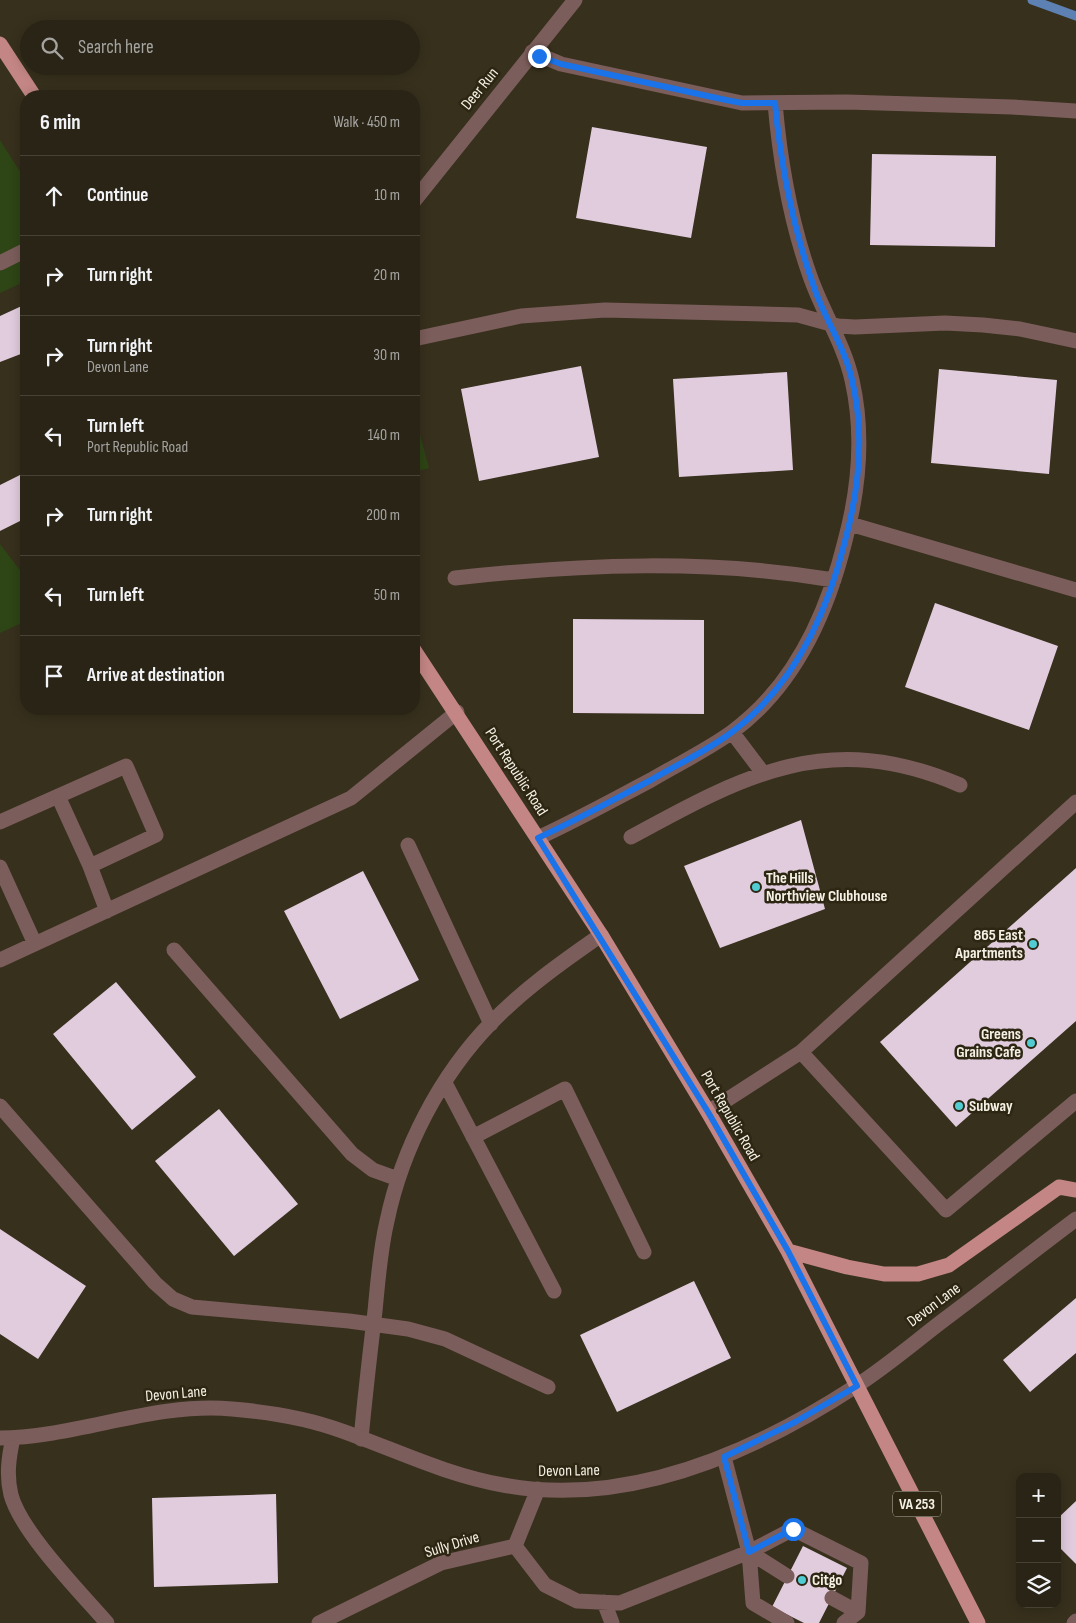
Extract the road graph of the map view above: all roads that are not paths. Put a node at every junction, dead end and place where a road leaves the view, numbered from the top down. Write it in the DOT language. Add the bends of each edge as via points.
graph roads {
  1 [pos="575,0"];
  2 [pos="0,44"];
  3 [pos="532,52"];
  4 [pos="20,75"];
  5 [pos="20,75"];
  6 [pos="30,90"];
  7 [pos="775,103"];
  8 [pos="1076,111"];
  9 [pos="420,193"];
  10 [pos="20,253"];
  11 [pos="0,263"];
  12 [pos="829,323"];
  13 [pos="420,338"];
  14 [pos="1076,341"];
  15 [pos="850,524"];
  16 [pos="455,578"];
  17 [pos="834,580"];
  18 [pos="1076,590"];
  19 [pos="420,659"];
  20 [pos="457,712"];
  21 [pos="732,732"];
  22 [pos="763,773"];
  23 [pos="960,784"];
  24 [pos="58,796"];
  25 [pos="1076,802"];
  26 [pos="0,822"];
  27 [pos="631,837"];
  28 [pos="538,838"];
  29 [pos="408,845"];
  30 [pos="90,866"];
  31 [pos="0,867"];
  32 [pos="107,911"];
  33 [pos="601,935"];
  34 [pos="35,944"];
  35 [pos="174,950"];
  36 [pos="0,960"];
  37 [pos="490,1024"];
  38 [pos="801,1052"];
  39 [pos="445,1083"];
  40 [pos="1076,1101"];
  41 [pos="0,1106"];
  42 [pos="708,1112"];
  43 [pos="474,1137"];
  44 [pos="398,1179"];
  45 [pos="1076,1190"];
  46 [pos="1076,1219"];
  47 [pos="788,1251"];
  48 [pos="644,1252"];
  49 [pos="554,1291"];
  50 [pos="373,1324"];
  51 [pos="857,1386"];
  52 [pos="548,1387"];
  53 [pos="6,1438"];
  54 [pos="361,1438"];
  55 [pos="724,1457"];
  56 [pos="538,1489"];
  57 [pos="515,1546"];
  58 [pos="749,1552"];
  59 [pos="788,1576"];
  60 [pos="832,1598"];
  61 [pos="604,1602"];
  62 [pos="858,1612"];
  63 [pos="107,1623"];
  64 [pos="319,1623"];
  65 [pos="612,1623"];
  66 [pos="787,1623"];
  67 [pos="844,1623"];
  68 [pos="978,1623"];
  1 -- 3 [label="street, Deer Run"];
  2 -- 4 [label="main road"];
  3 -- 7 [label="street" via="561,64 726,100"];
  3 -- 9 [label="street, Deer Run"];
  5 -- 6 [label="main road"];
  7 -- 8 [label="street" via="1012,106"];
  7 -- 12 [label="street" via="778,142 788,193 809,273"];
  10 -- 11 [label="street"];
  12 -- 13 [label="street" via="798,315 588,310 493,321"];
  12 -- 14 [label="street" via="855,327 983,324"];
  12 -- 15 [label="street" via="847,362 856,402 858,477"];
  15 -- 17 [label="street"];
  15 -- 18 [label="street"];
  16 -- 17 [label="street" via="522,571 694,566 783,571"];
  17 -- 21 [label="street" via="801,656 774,692"];
  19 -- 20 [label="main road, Port Republic Road / VA 253"];
  20 -- 28 [label="main road, Port Republic Road / VA 253"];
  20 -- 32 [label="street" via="351,798"];
  21 -- 22 [label="street"];
  21 -- 28 [label="street" via="705,750"];
  22 -- 23 [label="street" via="804,762 854,758 907,766"];
  22 -- 27 [label="street" via="707,795"];
  24 -- 26 [label="street"];
  24 -- 30 [label="street"];
  24 -- 30 [label="street" via="126,766 156,835"];
  25 -- 38 [label="street"];
  28 -- 33 [label="main road, Port Republic Road / VA 253"];
  29 -- 37 [label="street"];
  30 -- 32 [label="street"];
  31 -- 34 [label="street"];
  32 -- 34 [label="street"];
  33 -- 37 [label="street" via="540,979"];
  33 -- 42 [label="main road, Port Republic Road / VA 253"];
  34 -- 36 [label="street"];
  35 -- 44 [label="street" via="352,1154 373,1170"];
  37 -- 39 [label="street"];
  38 -- 40 [label="street" via="946,1210"];
  38 -- 42 [label="street"];
  39 -- 43 [label="street"];
  39 -- 44 [label="street" via="421,1126"];
  41 -- 50 [label="street" via="173,1300 192,1306"];
  42 -- 47 [label="main road, Port Republic Road / VA 253"];
  43 -- 48 [label="street" via="565,1090"];
  43 -- 49 [label="street"];
  44 -- 50 [label="street" via="382,1244"];
  45 -- 47 [label="main road" via="1059,1187 949,1265 918,1274 884,1274"];
  46 -- 51 [label="street, Devon Lane"];
  47 -- 51 [label="main road, Port Republic Road / VA 253"];
  50 -- 52 [label="street" via="446,1339"];
  50 -- 54 [label="street"];
  51 -- 55 [label="street, Devon Lane" via="795,1422"];
  51 -- 68 [label="main road, Port Republic Road / VA 253"];
  53 -- 54 [label="street, Devon Lane" via="166,1410 219,1408 292,1417"];
  53 -- 63 [label="street" via="9,1484 20,1517"];
  54 -- 56 [label="street, Devon Lane" via="446,1472"];
  55 -- 56 [label="street, Devon Lane" via="661,1478 620,1486"];
  55 -- 58 [label="street"];
  56 -- 57 [label="street"];
  57 -- 61 [label="street" via="545,1585 577,1601"];
  57 -- 64 [label="street, Sully Drive" via="441,1563"];
  58 -- 59 [label="street"];
  58 -- 61 [label="street" via="620,1602"];
  58 -- 62 [label="street" via="793,1529 861,1563"];
  58 -- 66 [label="street" via="753,1603"];
  60 -- 62 [label="street"];
  61 -- 65 [label="street"];
  62 -- 67 [label="street"];
}
